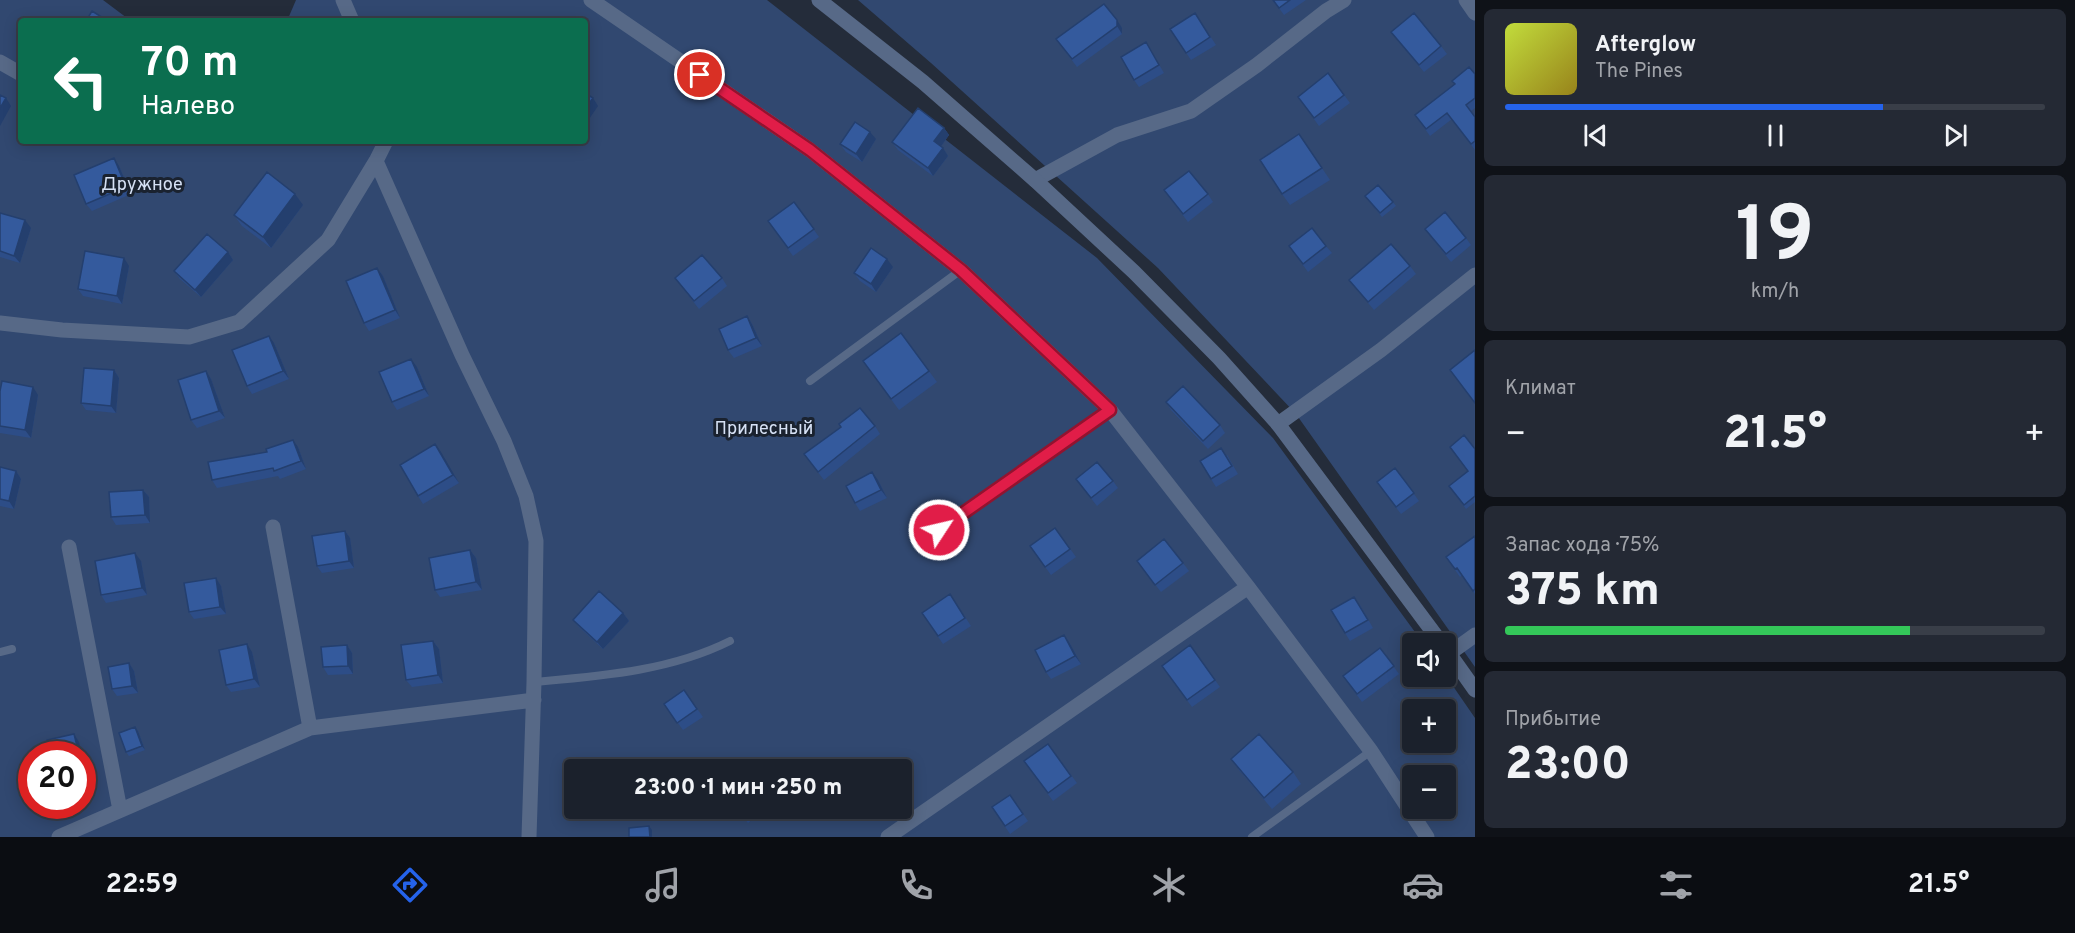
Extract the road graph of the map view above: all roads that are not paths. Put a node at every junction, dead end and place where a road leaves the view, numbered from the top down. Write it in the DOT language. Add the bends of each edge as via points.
graph roads {
  1 [pos="344,0"];
  2 [pos="591,0"];
  3 [pos="819,0"];
  4 [pos="1344,0"];
  5 [pos="1466,0"];
  6 [pos="1475,13"];
  7 [pos="351,18"];
  8 [pos="0,62"];
  9 [pos="18,72"];
  10 [pos="384,144"];
  11 [pos="376,161"];
  12 [pos="1035,180"];
  13 [pos="961,270"];
  14 [pos="1475,275"];
  15 [pos="0,323"];
  16 [pos="810,381"];
  17 [pos="1110,410"];
  18 [pos="1278,424"];
  19 [pos="273,527"];
  20 [pos="939,530"];
  21 [pos="69,546"];
  22 [pos="1248,587"];
  23 [pos="1435,633"];
  24 [pos="1475,635"];
  25 [pos="730,641"];
  26 [pos="1456,644"];
  27 [pos="12,649"];
  28 [pos="0,652"];
  29 [pos="1456,662"];
  30 [pos="534,682"];
  31 [pos="1475,690"];
  32 [pos="534,700"];
  33 [pos="310,729"];
  34 [pos="1371,751"];
  35 [pos="120,810"];
  36 [pos="59,837"];
  37 [pos="529,837"];
  38 [pos="888,837"];
  39 [pos="1252,837"];
  40 [pos="1427,837"];
  1 -- 7 [label="street"];
  2 -- 13 [label="street" via="810,150"];
  3 -- 12 [label="street" via="923,82"];
  4 -- 12 [label="street" via="1191,111 1117,135"];
  5 -- 6 [label="street"];
  8 -- 9 [label="street"];
  10 -- 11 [label="street"];
  11 -- 15 [label="street" via="328,240 239,322 189,337"];
  11 -- 30 [label="street" via="526,496 536,541"];
  12 -- 18 [label="street" via="1219,358"];
  13 -- 16 [label="lane"];
  13 -- 17 [label="street"];
  14 -- 18 [label="street" via="1382,350"];
  17 -- 20 [label="lane"];
  17 -- 22 [label="street"];
  18 -- 23 [label="street"];
  19 -- 33 [label="street"];
  21 -- 35 [label="street"];
  22 -- 34 [label="street"];
  22 -- 38 [label="street"];
  24 -- 26 [label="street"];
  25 -- 30 [label="lane" via="706,653 630,673"];
  27 -- 28 [label="lane"];
  29 -- 31 [label="street"];
  30 -- 32 [label="street"];
  32 -- 33 [label="street"];
  32 -- 37 [label="street"];
  33 -- 35 [label="street"];
  34 -- 39 [label="lane"];
  34 -- 40 [label="street"];
  35 -- 36 [label="street"];
}
